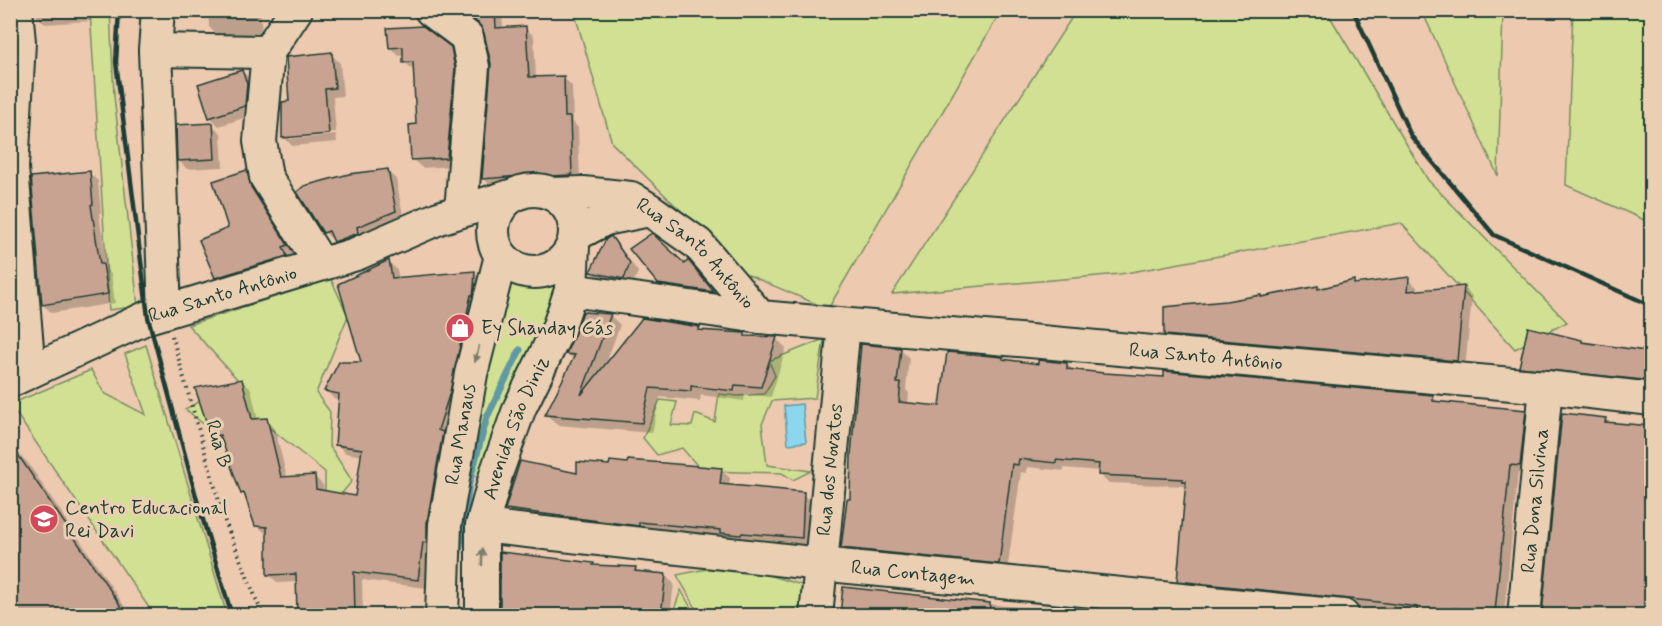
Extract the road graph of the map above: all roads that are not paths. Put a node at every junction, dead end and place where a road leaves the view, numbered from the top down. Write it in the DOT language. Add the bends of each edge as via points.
graph roads {
  1 [pos="16,10"];
  2 [pos="158,10"];
  3 [pos="431,10"];
  4 [pos="303,12"];
  5 [pos="15,43"];
  6 [pos="155,50"];
  7 [pos="268,52"];
  8 [pos="517,194"];
  9 [pos="552,194"];
  10 [pos="650,210"];
  11 [pos="450,214"];
  12 [pos="574,241"];
  13 [pos="498,251"];
  14 [pos="321,264"];
  15 [pos="571,290"];
  16 [pos="165,312"];
  17 [pos="760,317"];
  18 [pos="844,325"];
  19 [pos="20,377"];
  20 [pos="1546,387"];
  21 [pos="1652,399"];
  22 [pos="482,526"];
  23 [pos="820,564"];
  24 [pos="442,615"];
  25 [pos="482,615"];
  26 [pos="816,615"];
  27 [pos="1343,615"];
  28 [pos="1524,615"];
  1 -- 5 [label="street"];
  2 -- 6 [label="street"];
  3 -- 11 [label="street" via="467,37 473,67"];
  4 -- 7 [label="street"];
  5 -- 19 [label="street" via="12,168"];
  6 -- 7 [label="street"];
  6 -- 16 [label="street"];
  7 -- 14 [label="street" via="260,141 266,177"];
  8 -- 9 [label="street" via="534,190"];
  8 -- 11 [label="street, Rua Santo Antônio"];
  8 -- 13 [label="street" via="506,200 494,221 492,233"];
  9 -- 10 [label="street, Rua Santo Antônio" via="631,198"];
  9 -- 12 [label="street" via="573,215"];
  10 -- 12 [label="street" via="605,219"];
  10 -- 17 [label="street, Rua Santo Antônio" via="698,244"];
  11 -- 13 [label="street"];
  11 -- 14 [label="street, Rua Santo Antônio" via="356,254"];
  12 -- 13 [label="street" via="567,257 557,266 533,273 510,265"];
  12 -- 15 [label="street, Avenida São Diniz"];
  13 -- 24 [label="street, Rua Manaus, one-way" via="471,374 445,525"];
  14 -- 16 [label="street, Rua Santo Antônio"];
  15 -- 17 [label="street, Rua Santo Antônio"];
  15 -- 22 [label="street, Avenida São Diniz" via="496,471"];
  16 -- 19 [label="street, Rua Santo Antônio"];
  17 -- 18 [label="street, Rua Santo Antônio"];
  18 -- 20 [label="street, Rua Santo Antônio"];
  18 -- 23 [label="street, Rua dos Novatos"];
  20 -- 21 [label="street, Rua Santo Antônio"];
  20 -- 28 [label="street, Rua Dona Silvina"];
  22 -- 23 [label="street, Rua Contagem"];
  25 -- 22 [label="street, Avenida São Diniz, one-way"];
  23 -- 26 [label="street, Rua dos Novatos"];
  23 -- 27 [label="street, Rua Contagem"];
}
